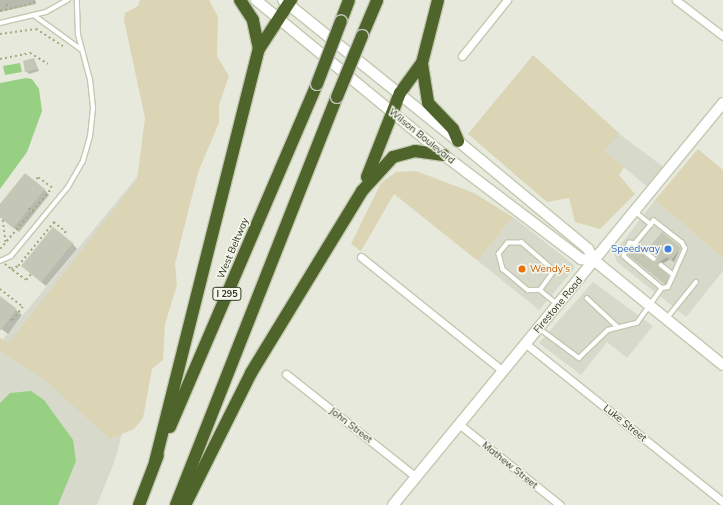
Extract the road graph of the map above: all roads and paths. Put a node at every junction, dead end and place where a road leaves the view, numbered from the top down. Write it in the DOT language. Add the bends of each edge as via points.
graph roads {
  1 [pos="34,0"];
  2 [pos="68,0"];
  3 [pos="77,0"];
  4 [pos="240,0"];
  5 [pos="256,0"];
  6 [pos="349,0"];
  7 [pos="377,0"];
  8 [pos="438,0"];
  9 [pos="507,0"];
  10 [pos="676,0"];
  11 [pos="288,2"];
  12 [pos="7,4"];
  13 [pos="8,10"];
  14 [pos="0,12"];
  15 [pos="35,16"];
  16 [pos="280,19"];
  17 [pos="0,23"];
  18 [pos="0,34"];
  19 [pos="723,36"];
  20 [pos="65,47"];
  21 [pos="81,49"];
  22 [pos="259,49"];
  23 [pos="462,56"];
  24 [pos="0,59"];
  25 [pos="422,63"];
  26 [pos="48,64"];
  27 [pos="400,93"];
  28 [pos="723,103"];
  29 [pos="392,112"];
  30 [pos="458,141"];
  31 [pos="444,155"];
  32 [pos="35,181"];
  33 [pos="362,192"];
  34 [pos="28,208"];
  35 [pos="33,212"];
  36 [pos="635,212"];
  37 [pos="3,220"];
  38 [pos="651,225"];
  39 [pos="63,235"];
  40 [pos="6,245"];
  41 [pos="636,246"];
  42 [pos="1,249"];
  43 [pos="361,257"];
  44 [pos="651,258"];
  45 [pos="2,260"];
  46 [pos="595,261"];
  47 [pos="661,265"];
  48 [pos="11,269"];
  49 [pos="31,274"];
  50 [pos="674,275"];
  51 [pos="696,282"];
  52 [pos="662,288"];
  53 [pos="0,289"];
  54 [pos="540,290"];
  55 [pos="587,298"];
  56 [pos="558,305"];
  57 [pos="650,306"];
  58 [pos="9,319"];
  59 [pos="666,319"];
  60 [pos="618,327"];
  61 [pos="539,328"];
  62 [pos="526,344"];
  63 [pos="723,365"];
  64 [pos="503,371"];
  65 [pos="286,374"];
  66 [pos="459,424"];
  67 [pos="155,462"];
  68 [pos="416,477"];
  69 [pos="723,502"];
  70 [pos="139,505"];
  71 [pos="176,505"];
  72 [pos="185,505"];
  73 [pos="393,505"];
  74 [pos="560,505"];
  1 -- 13 [label="path" via="34,3"];
  2 -- 15 [label="lane"];
  3 -- 21 [label="lane" via="76,19"];
  4 -- 22 [label="highway" via="253,20"];
  5 -- 16 [label="main road, Wilson Boulevard"];
  6 -- 67 [label="highway, West Beltway / I 295, bridge" via="316,84"];
  7 -- 71 [label="highway, I 295, bridge"];
  8 -- 25 [label="highway"];
  9 -- 23 [label="street"];
  10 -- 19 [label="street"];
  11 -- 16 [label="highway"];
  11 -- 27 [label="main road, Wilson Boulevard"];
  12 -- 13 [label="path"];
  13 -- 14 [label="path"];
  15 -- 17 [label="lane"];
  15 -- 21 [label="lane" via="62,32"];
  16 -- 22 [label="highway"];
  16 -- 29 [label="main road, Wilson Boulevard"];
  18 -- 20 [label="path" via="36,28"];
  21 -- 45 [label="lane" via="93,108 83,161 68,187 11,256"];
  22 -- 67 [label="highway"];
  24 -- 26 [label="path" via="30,53"];
  25 -- 27 [label="highway"];
  25 -- 30 [label="highway" via="428,103 453,129"];
  27 -- 29 [label="highway"];
  27 -- 30 [label="main road, Wilson Boulevard"];
  28 -- 36 [label="main road, Firestone Road"];
  29 -- 31 [label="main road, Wilson Boulevard"];
  29 -- 33 [label="highway"];
  30 -- 46 [label="main road, Wilson Boulevard" via="588,249"];
  31 -- 33 [label="highway" via="415,151 393,157"];
  31 -- 46 [label="main road, Wilson Boulevard" via="581,259"];
  32 -- 35 [label="path" via="38,178 52,188"];
  33 -- 72 [label="highway" via="251,373"];
  34 -- 35 [label="path"];
  35 -- 40 [label="path"];
  36 -- 38 [label="lane"];
  36 -- 46 [label="main road, Firestone Road"];
  37 -- 40 [label="path"];
  38 -- 41 [label="lane"];
  38 -- 50 [label="lane" via="654,220 685,248"];
  39 -- 48 [label="path" via="66,232 54,222 36,245"];
  40 -- 42 [label="path"];
  41 -- 44 [label="lane"];
  41 -- 52 [label="lane" via="630,243 625,248 628,257 659,282"];
  42 -- 45 [label="path"];
  43 -- 64 [label="street"];
  45 -- 48 [label="path"];
  46 -- 56 [label="main road, Firestone Road"];
  46 -- 57 [label="main road, Wilson Boulevard"];
  47 -- 50 [label="lane"];
  48 -- 49 [label="path" via="26,280"];
  50 -- 52 [label="lane" via="668,287"];
  51 -- 59 [label="lane"];
  52 -- 57 [label="lane"];
  53 -- 58 [label="path" via="23,307 12,321"];
  54 -- 54 [label="lane" via="554,271 522,242 508,243 499,254 503,269 528,290"];
  54 -- 56 [label="lane"];
  55 -- 60 [label="lane"];
  56 -- 61 [label="main road, Firestone Road"];
  57 -- 59 [label="main road, Wilson Boulevard"];
  57 -- 60 [label="lane" via="637,323"];
  59 -- 63 [label="main road, Wilson Boulevard"];
  60 -- 61 [label="lane" via="608,330 579,358"];
  61 -- 62 [label="main road, Firestone Road"];
  62 -- 64 [label="main road, Firestone Road"];
  62 -- 69 [label="street, Luke Street"];
  64 -- 66 [label="main road, Firestone Road"];
  65 -- 68 [label="street, John Street"];
  66 -- 68 [label="main road, Firestone Road"];
  66 -- 74 [label="street, Mathew Street"];
  67 -- 70 [label="highway, West Beltway / I 295"];
  68 -- 73 [label="main road, Firestone Road"];
}
